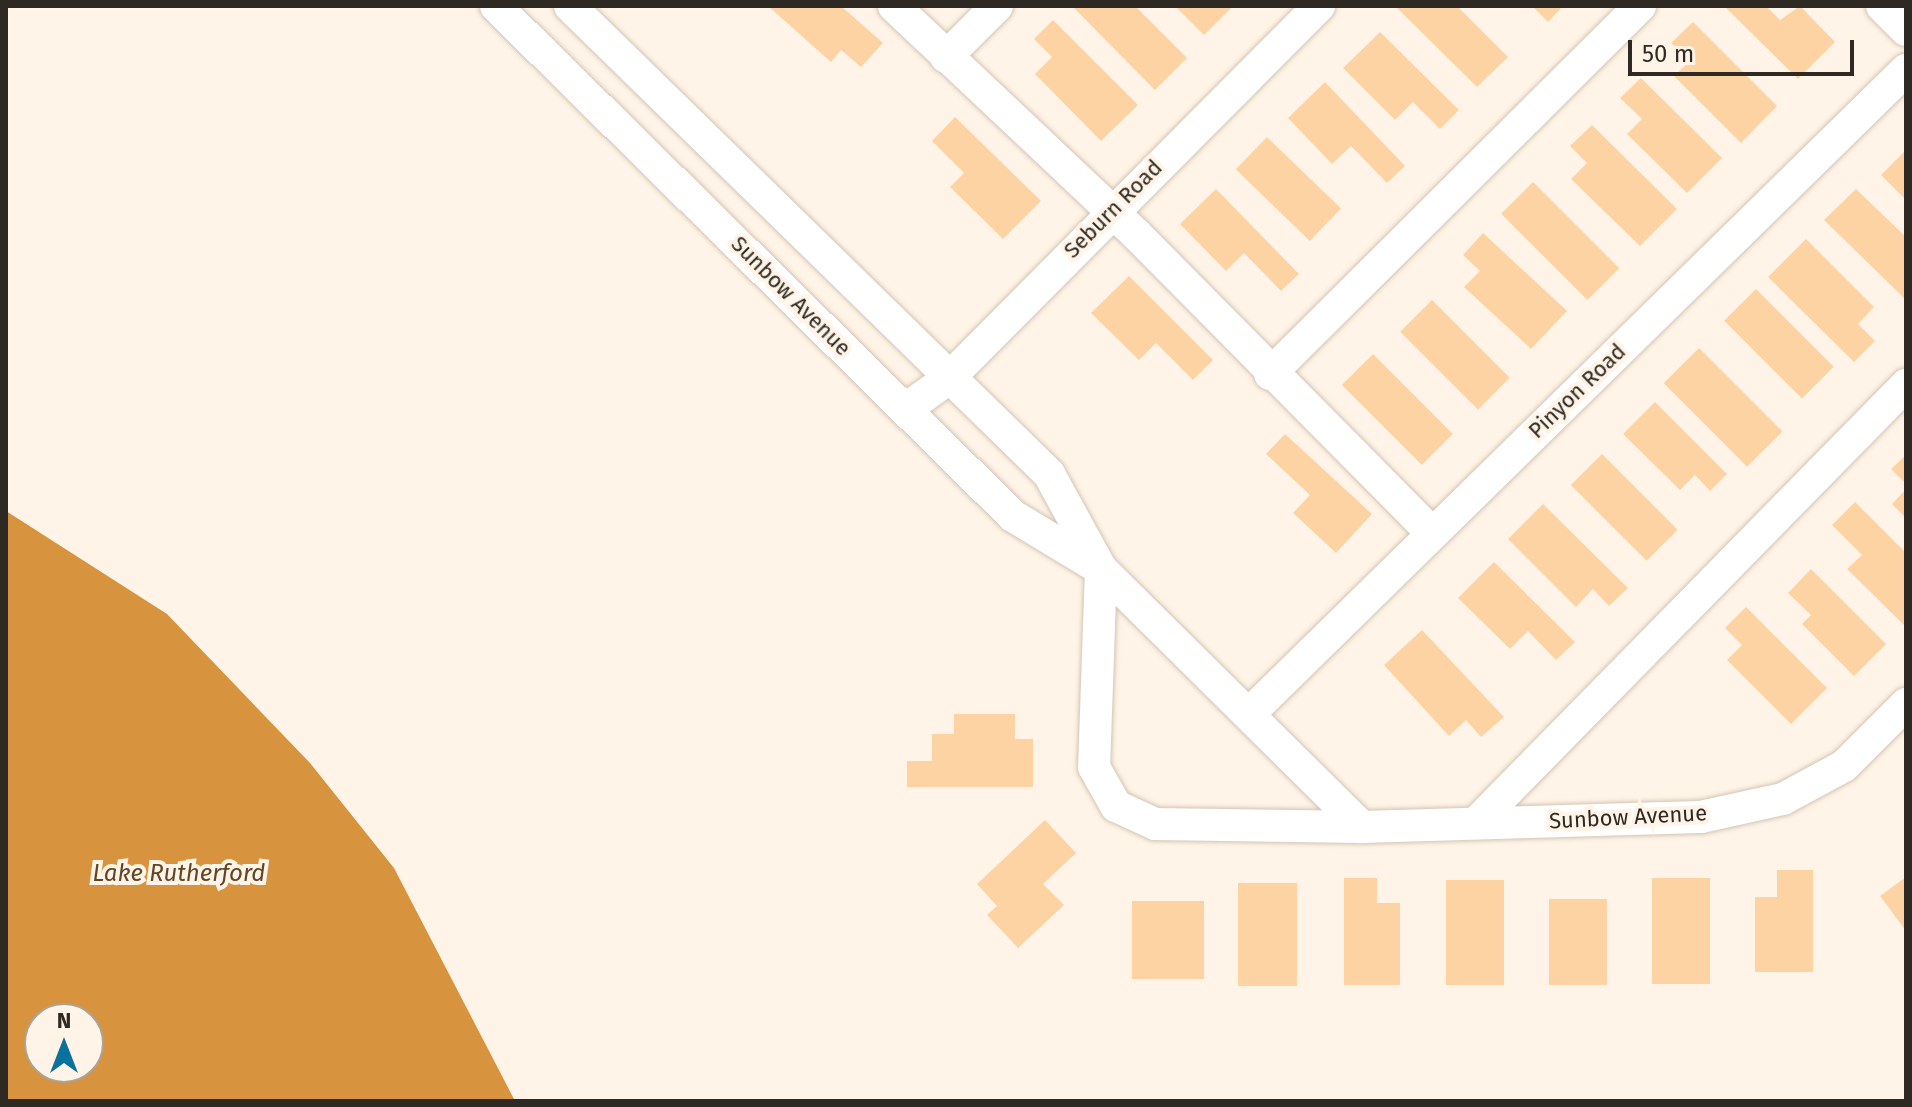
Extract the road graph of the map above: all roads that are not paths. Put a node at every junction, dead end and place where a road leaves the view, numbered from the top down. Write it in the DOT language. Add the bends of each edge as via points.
graph roads {
  1 [pos="496,6"];
  2 [pos="570,6"];
  3 [pos="894,6"];
  4 [pos="997,6"];
  5 [pos="1319,6"];
  6 [pos="1640,6"];
  7 [pos="1882,6"];
  8 [pos="1906,30"];
  9 [pos="946,57"];
  10 [pos="1906,70"];
  11 [pos="1111,210"];
  12 [pos="1270,374"];
  13 [pos="949,378"];
  14 [pos="1906,385"];
  15 [pos="906,409"];
  16 [pos="1432,533"];
  17 [pos="1101,569"];
  18 [pos="1906,704"];
  19 [pos="1250,713"];
  20 [pos="1476,823"];
  21 [pos="1362,827"];
  1 -- 15 [label="street, Sunbow Avenue"];
  2 -- 13 [label="street, Sunbow Avenue"];
  3 -- 9 [label="street"];
  4 -- 9 [label="street"];
  5 -- 11 [label="street, Seburn Road"];
  6 -- 12 [label="street"];
  7 -- 8 [label="street"];
  9 -- 11 [label="street"];
  10 -- 16 [label="street, Pinyon Road"];
  11 -- 12 [label="street"];
  11 -- 13 [label="street, Seburn Road"];
  12 -- 16 [label="street"];
  13 -- 15 [label="street, Seburn Road"];
  13 -- 17 [label="street, Sunbow Avenue" via="1049,474"];
  14 -- 20 [label="street"];
  15 -- 17 [label="street, Sunbow Avenue" via="1013,516"];
  16 -- 19 [label="street, Pinyon Road"];
  17 -- 19 [label="street, Sunbow Avenue"];
  17 -- 21 [label="street, Sunbow Avenue" via="1094,767 1116,806 1155,824"];
  18 -- 20 [label="street, Sunbow Avenue" via="1844,766 1783,799 1701,817"];
  19 -- 21 [label="street, Sunbow Avenue"];
  20 -- 21 [label="street, Sunbow Avenue"];
}
